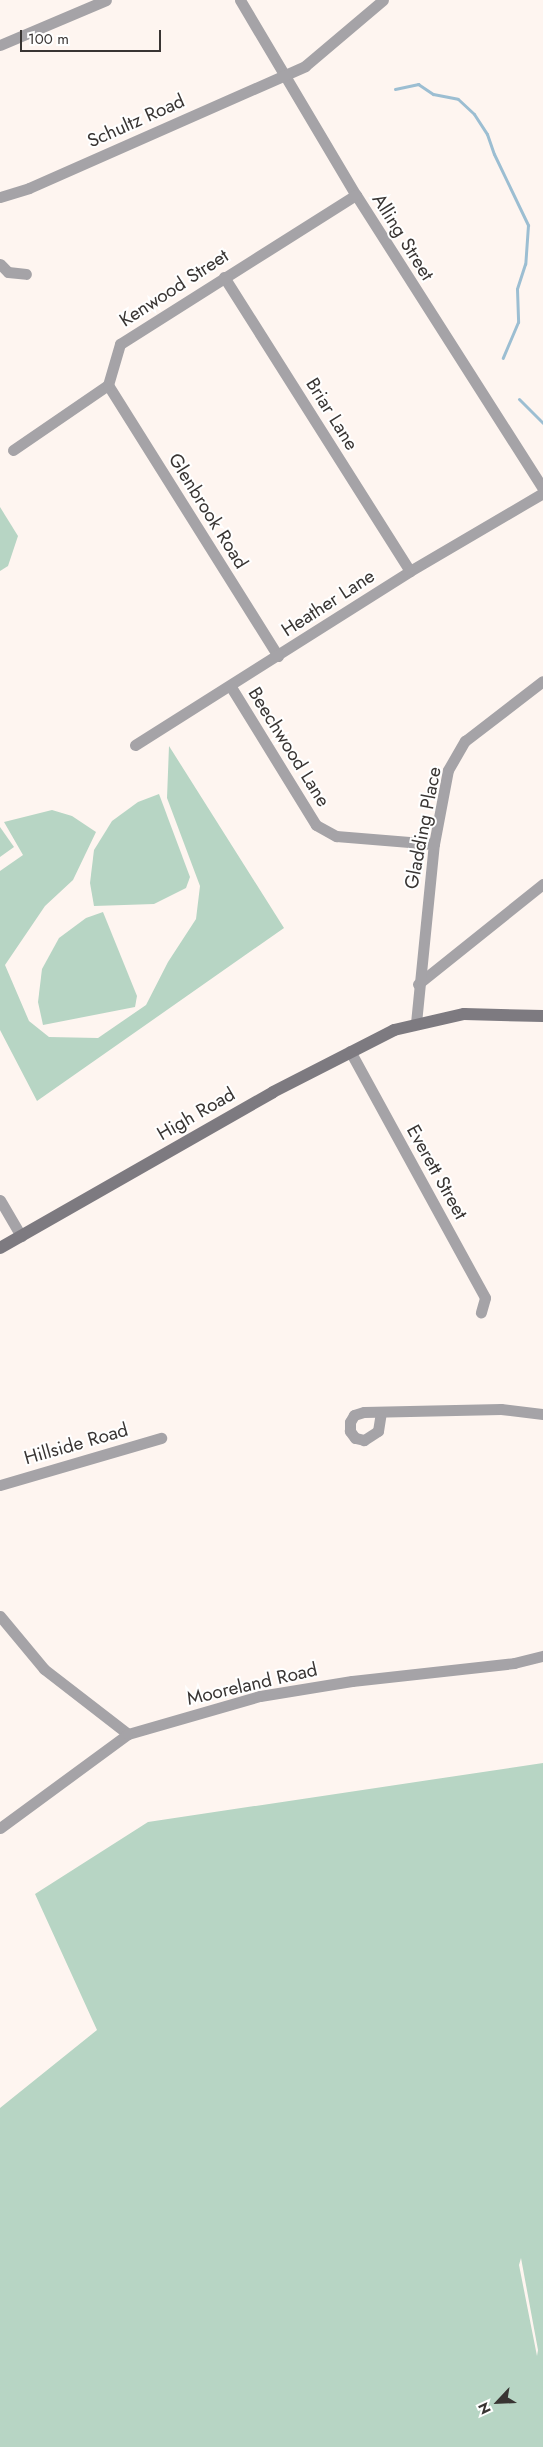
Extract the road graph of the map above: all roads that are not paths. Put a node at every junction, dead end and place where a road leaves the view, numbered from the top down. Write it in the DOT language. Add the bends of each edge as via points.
graph roads {
  1 [pos="106,0"];
  2 [pos="240,0"];
  3 [pos="383,0"];
  4 [pos="0,45"];
  5 [pos="285,74"];
  6 [pos="356,195"];
  7 [pos="0,197"];
  8 [pos="0,264"];
  9 [pos="26,274"];
  10 [pos="224,277"];
  11 [pos="108,385"];
  12 [pos="13,450"];
  13 [pos="543,489"];
  14 [pos="543,493"];
  15 [pos="410,571"];
  16 [pos="278,656"];
  17 [pos="543,681"];
  18 [pos="231,687"];
  19 [pos="135,745"];
  20 [pos="434,844"];
  21 [pos="543,884"];
  22 [pos="418,984"];
  23 [pos="543,1016"];
  24 [pos="416,1023"];
  25 [pos="350,1051"];
  26 [pos="0,1200"];
  27 [pos="21,1236"];
  28 [pos="0,1248"];
  29 [pos="481,1312"];
  30 [pos="381,1412"];
  31 [pos="543,1414"];
  32 [pos="161,1438"];
  33 [pos="0,1485"];
  34 [pos="0,1616"];
  35 [pos="543,1656"];
  36 [pos="128,1734"];
  37 [pos="0,1828"];
  1 -- 4 [label="street"];
  2 -- 5 [label="street, Alling Street"];
  3 -- 5 [label="street, Schultz Road" via="305,66"];
  5 -- 6 [label="street, Alling Street"];
  5 -- 7 [label="street, Schultz Road" via="29,188"];
  6 -- 10 [label="street, Kenwood Street"];
  6 -- 13 [label="street, Alling Street"];
  8 -- 9 [label="street" via="8,272"];
  10 -- 11 [label="street, Kenwood Street" via="120,344"];
  10 -- 15 [label="street, Briar Lane"];
  11 -- 12 [label="street"];
  11 -- 16 [label="street, Glenbrook Road"];
  14 -- 15 [label="street, Heather Lane"];
  15 -- 16 [label="street, Heather Lane"];
  16 -- 18 [label="street, Heather Lane"];
  17 -- 20 [label="street, Gladding Place" via="465,741 448,770"];
  18 -- 19 [label="street, Heather Lane" via="166,723"];
  18 -- 20 [label="street, Beechwood Lane" via="316,825 336,836"];
  20 -- 22 [label="street, Gladding Place"];
  21 -- 22 [label="street"];
  22 -- 24 [label="street, Gladding Place"];
  23 -- 24 [label="main road, High Road" via="464,1014"];
  24 -- 25 [label="main road, High Road"];
  25 -- 27 [label="main road, High Road"];
  25 -- 29 [label="street, Everett Street" via="485,1298"];
  26 -- 27 [label="street"];
  27 -- 28 [label="main road, High Road"];
  30 -- 31 [label="street" via="501,1409"];
  32 -- 33 [label="street, Hillside Road"];
  34 -- 36 [label="street" via="44,1670"];
  35 -- 36 [label="street, Mooreland Road" via="514,1663 352,1680 260,1696"];
  36 -- 37 [label="street, Mooreland Road" via="70,1773"];
}
